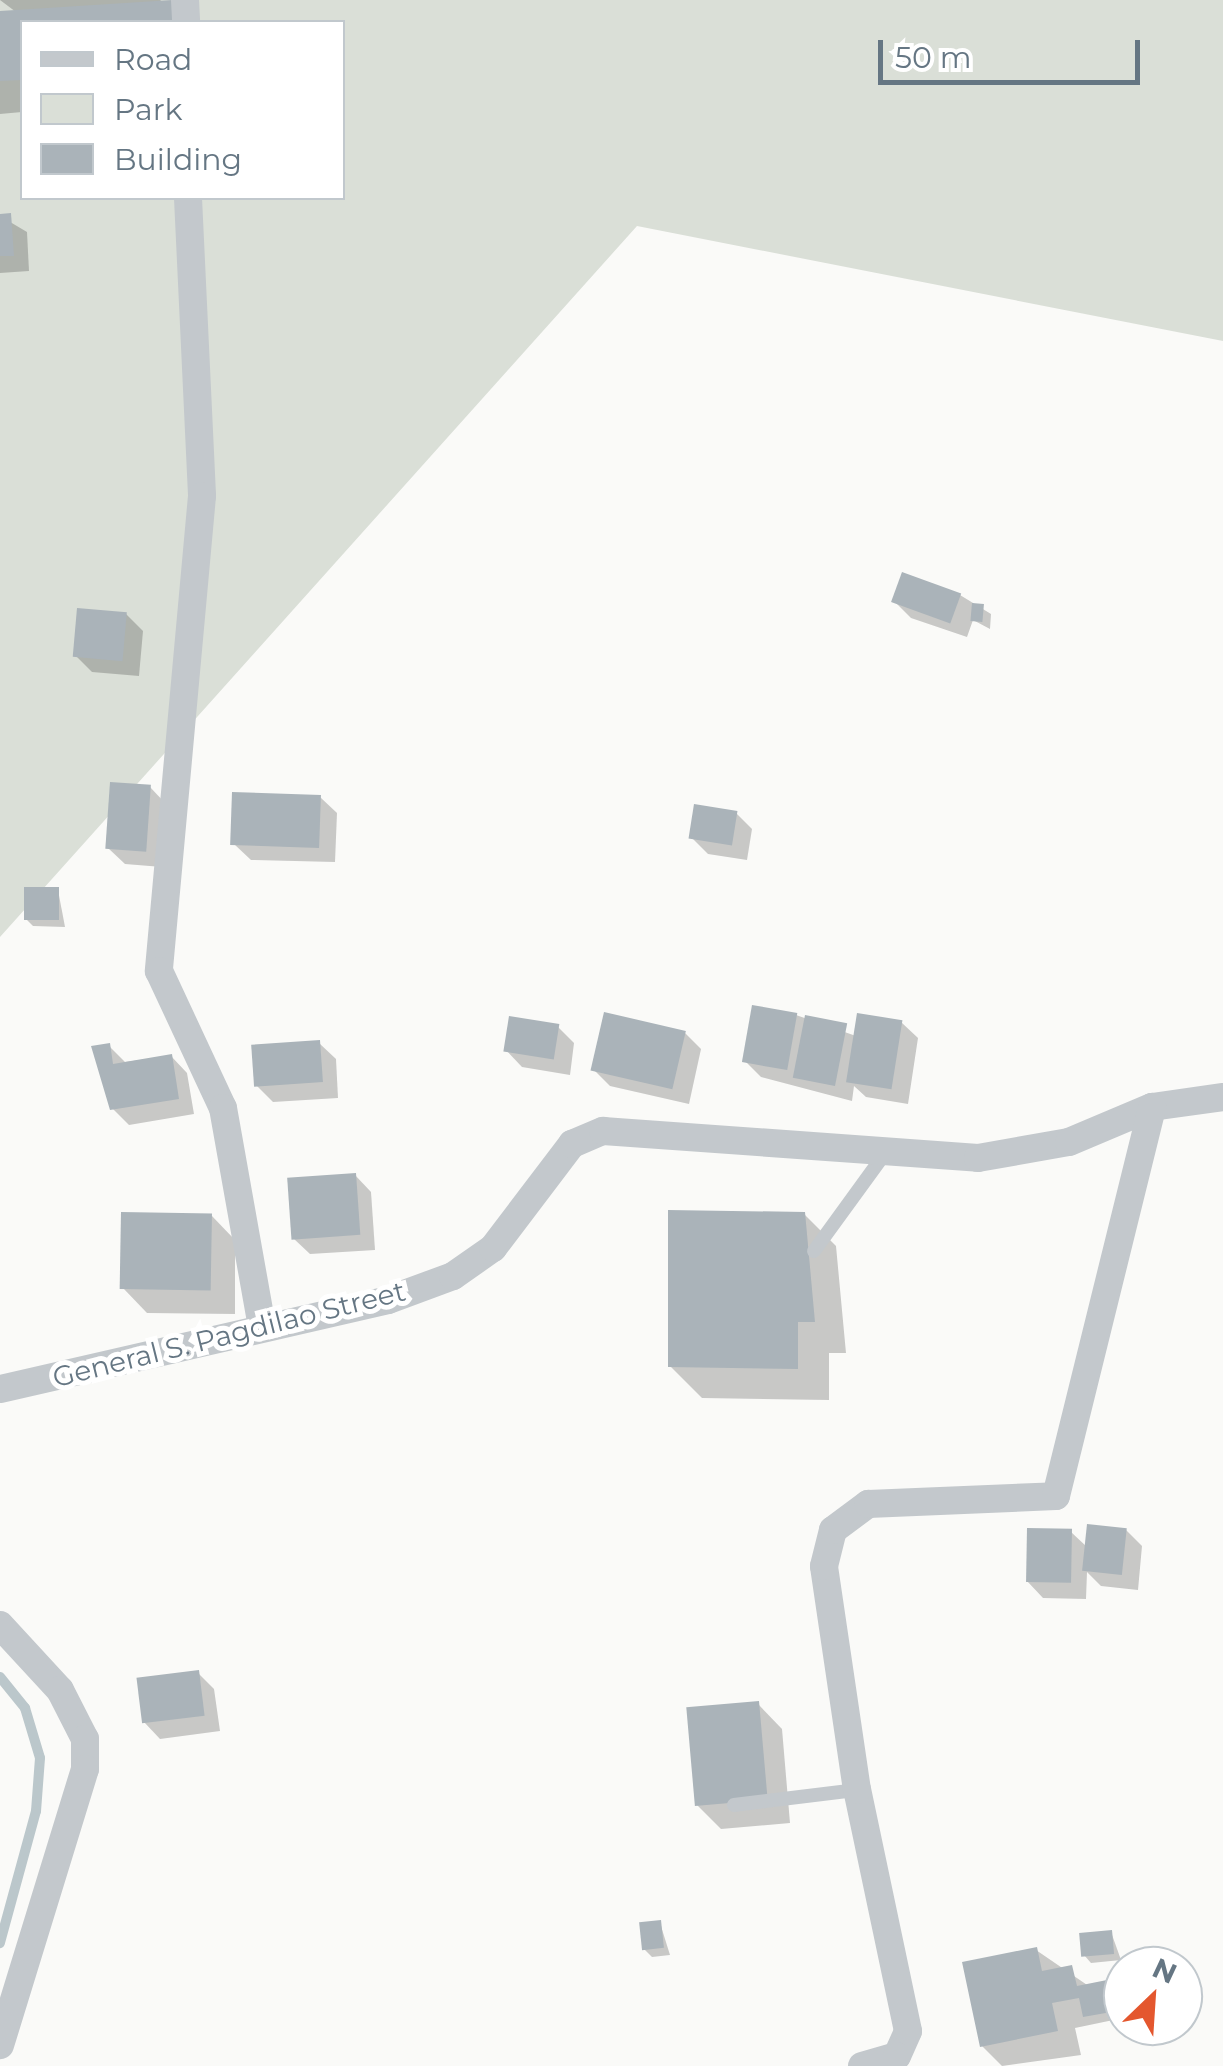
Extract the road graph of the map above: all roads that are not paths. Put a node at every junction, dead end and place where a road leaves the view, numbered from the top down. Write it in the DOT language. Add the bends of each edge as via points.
graph roads {
  1 [pos="188,200"];
  2 [pos="1223,1097"];
  3 [pos="1152,1106"];
  4 [pos="883,1156"];
  5 [pos="814,1251"];
  6 [pos="262,1327"];
  7 [pos="0,1390"];
  8 [pos="0,1625"];
  9 [pos="857,1790"];
  10 [pos="734,1805"];
  11 [pos="0,2045"];
  12 [pos="862,2066"];
  1 -- 6 [label="street" via="202,496 159,971 223,1108"];
  2 -- 3 [label="street, General S. Pagdilao Street"];
  3 -- 4 [label="street, General S. Pagdilao Street" via="1070,1142 978,1158"];
  3 -- 9 [label="street" via="1056,1496 868,1504 833,1530 824,1566"];
  4 -- 5 [label="lane"];
  4 -- 6 [label="street, General S. Pagdilao Street" via="602,1131 555,1160 474,1264 388,1300"];
  6 -- 7 [label="street, General S. Pagdilao Street"];
  8 -- 11 [label="street" via="60,1690 86,1740 85,1769"];
  9 -- 10 [label="lane"];
  9 -- 12 [label="street" via="908,2031 897,2056"];
}
